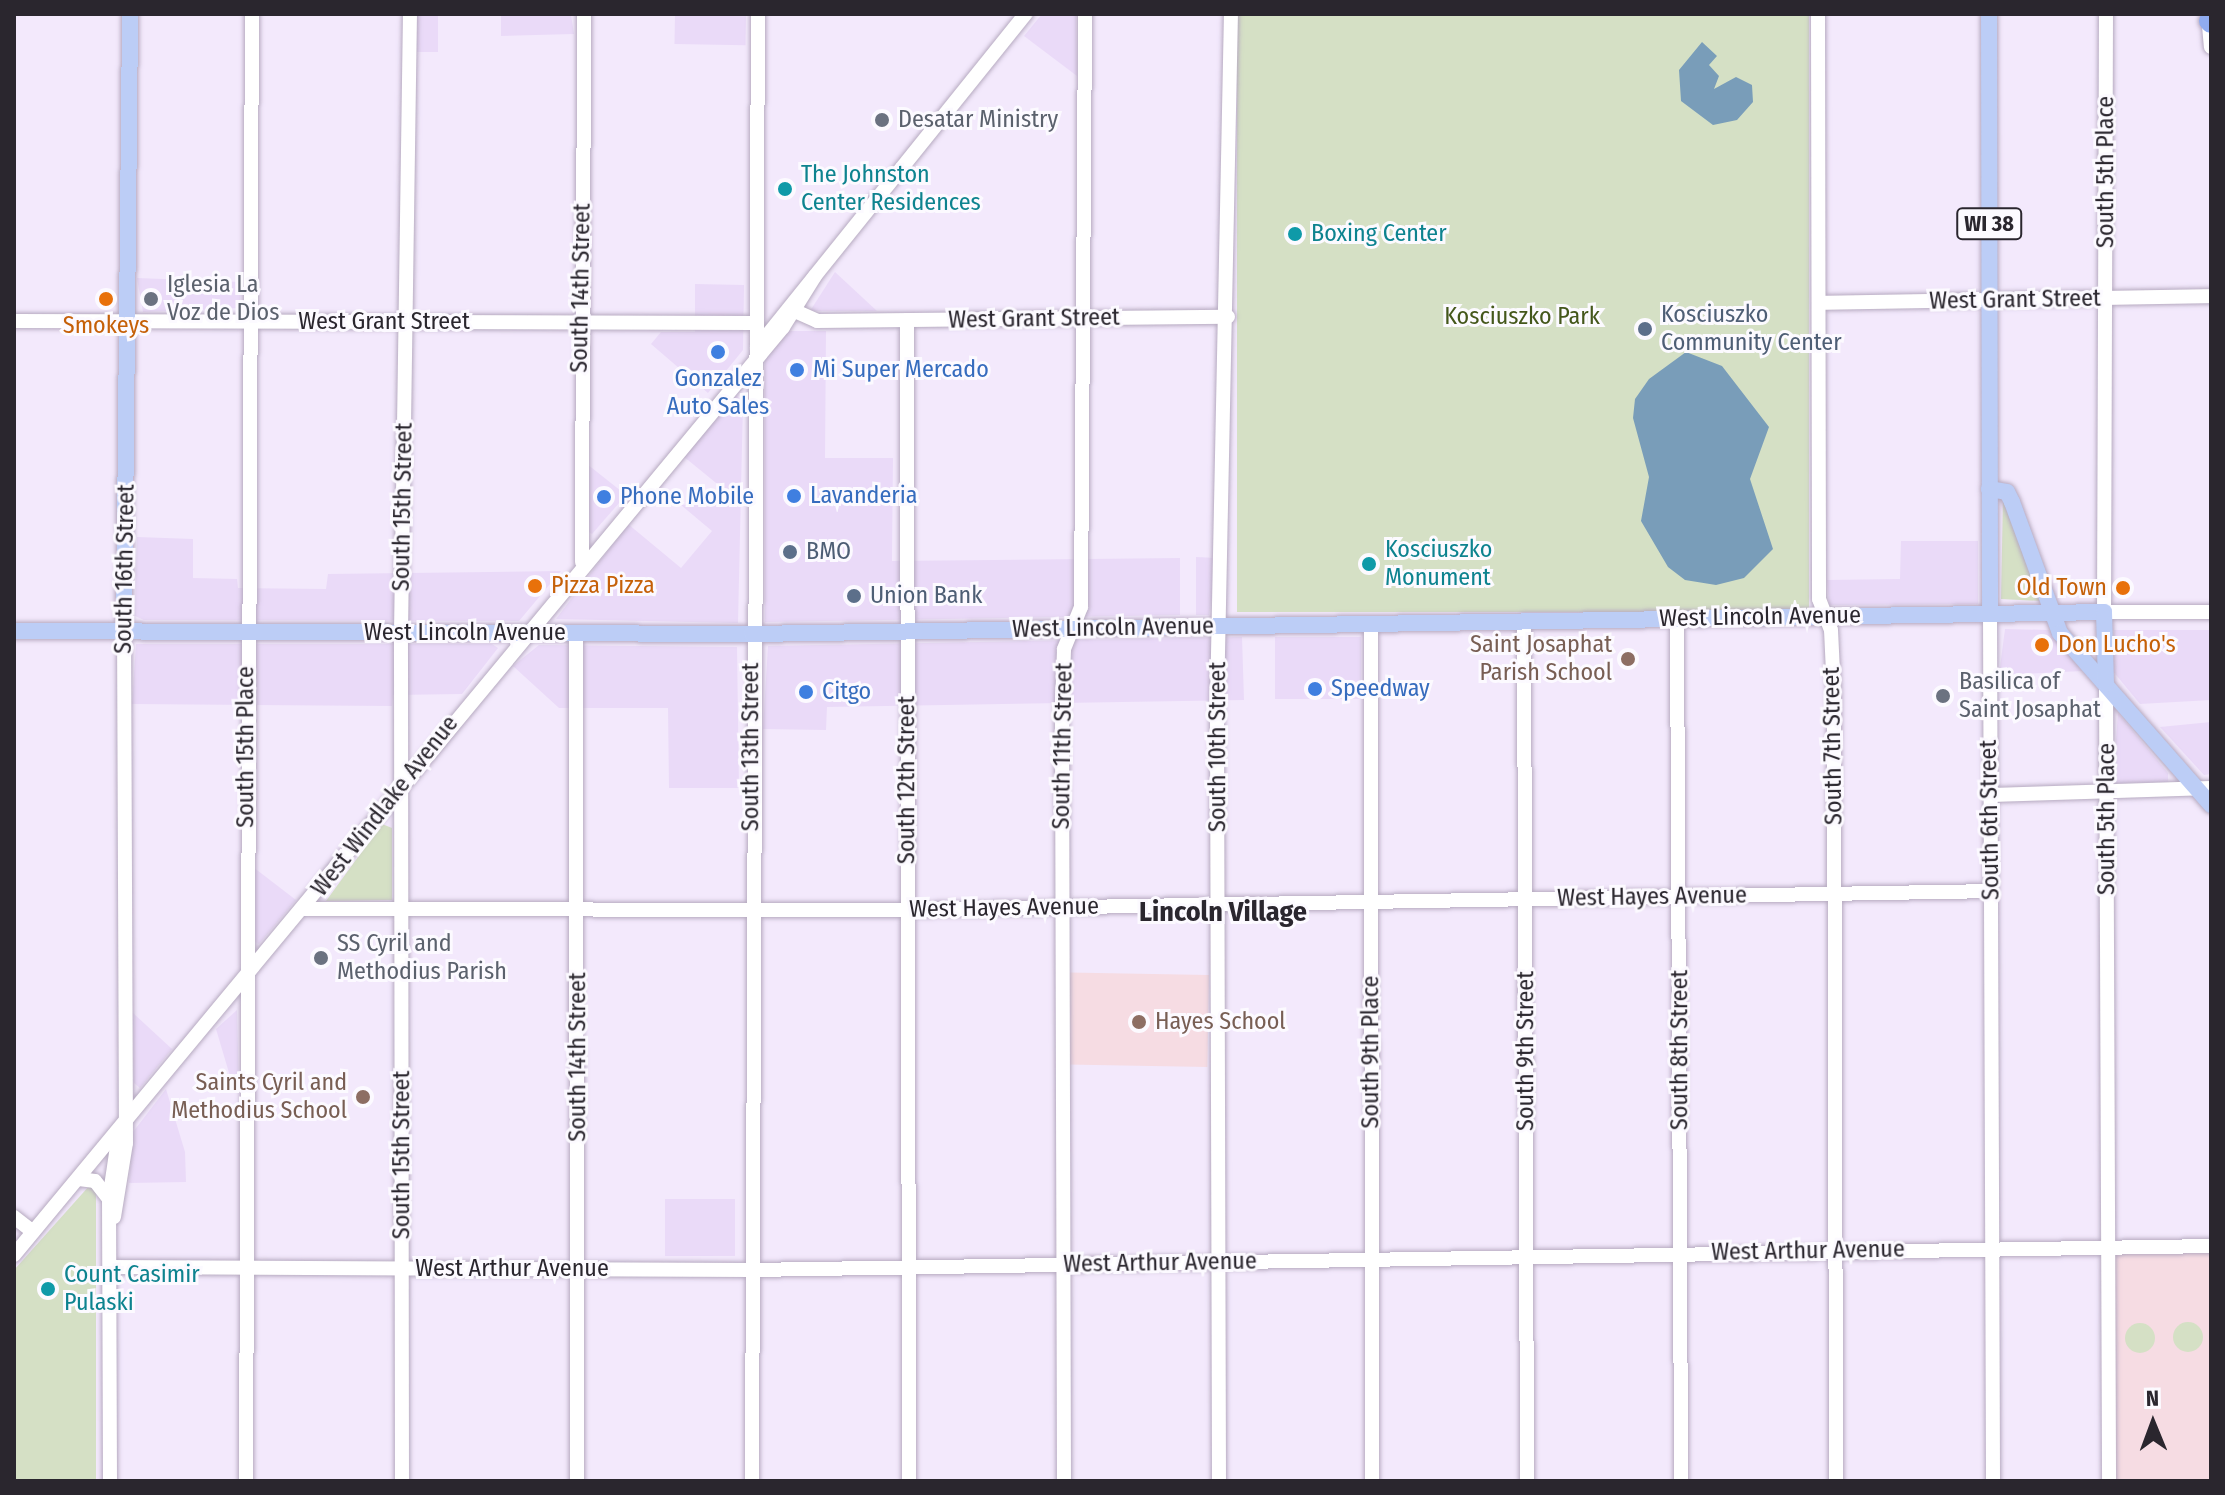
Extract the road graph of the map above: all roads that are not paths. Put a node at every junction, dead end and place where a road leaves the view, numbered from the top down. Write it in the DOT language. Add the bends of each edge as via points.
graph roads {
  1 [pos="130,14"];
  2 [pos="252,14"];
  3 [pos="410,14"];
  4 [pos="584,14"];
  5 [pos="758,14"];
  6 [pos="1026,14"];
  7 [pos="1085,14"];
  8 [pos="1231,14"];
  9 [pos="1818,14"];
  10 [pos="1989,14"];
  11 [pos="2106,14"];
  12 [pos="2206,18"];
  13 [pos="2211,47"];
  14 [pos="815,276"];
  15 [pos="2211,296"];
  16 [pos="2107,298"];
  17 [pos="1989,302"];
  18 [pos="1819,303"];
  19 [pos="795,311"];
  20 [pos="1228,317"];
  21 [pos="1083,319"];
  22 [pos="907,320"];
  23 [pos="14,321"];
  24 [pos="127,322"];
  25 [pos="248,322"];
  26 [pos="406,323"];
  27 [pos="581,323"];
  28 [pos="754,323"];
  29 [pos="753,355"];
  30 [pos="1989,489"];
  31 [pos="582,562"];
  32 [pos="2053,612"];
  33 [pos="2104,612"];
  34 [pos="2211,612"];
  35 [pos="1990,613"];
  36 [pos="1825,616"];
  37 [pos="1677,618"];
  38 [pos="1524,621"];
  39 [pos="1371,624"];
  40 [pos="1222,626"];
  41 [pos="1073,629"];
  42 [pos="14,631"];
  43 [pos="124,632"];
  44 [pos="245,632"];
  45 [pos="903,632"];
  46 [pos="401,633"];
  47 [pos="523,633"];
  48 [pos="576,633"];
  49 [pos="752,634"];
  50 [pos="2106,684"];
  51 [pos="401,782"];
  52 [pos="2205,789"];
  53 [pos="2106,792"];
  54 [pos="1991,795"];
  55 [pos="2211,805"];
  56 [pos="1991,891"];
  57 [pos="1835,894"];
  58 [pos="1680,896"];
  59 [pos="1525,900"];
  60 [pos="1371,902"];
  61 [pos="1217,904"];
  62 [pos="1063,907"];
  63 [pos="304,909"];
  64 [pos="401,910"];
  65 [pos="907,910"];
  66 [pos="579,911"];
  67 [pos="751,911"];
  68 [pos="246,976"];
  69 [pos="124,1125"];
  70 [pos="79,1179"];
  71 [pos="109,1200"];
  72 [pos="14,1217"];
  73 [pos="114,1217"];
  74 [pos="33,1232"];
  75 [pos="2211,1246"];
  76 [pos="2109,1248"];
  77 [pos="1991,1249"];
  78 [pos="1835,1251"];
  79 [pos="1681,1253"];
  80 [pos="14,1255"];
  81 [pos="1527,1257"];
  82 [pos="1372,1259"];
  83 [pos="1219,1262"];
  84 [pos="1062,1265"];
  85 [pos="110,1267"];
  86 [pos="908,1267"];
  87 [pos="249,1269"];
  88 [pos="403,1269"];
  89 [pos="578,1269"];
  90 [pos="751,1270"];
  91 [pos="110,1481"];
  92 [pos="246,1481"];
  93 [pos="402,1481"];
  94 [pos="577,1481"];
  95 [pos="752,1481"];
  96 [pos="909,1481"];
  97 [pos="1064,1481"];
  98 [pos="1219,1481"];
  99 [pos="1372,1481"];
  100 [pos="1527,1481"];
  101 [pos="1681,1481"];
  102 [pos="1836,1481"];
  103 [pos="1993,1481"];
  104 [pos="2109,1481"];
  1 -- 24 [label="main road, South 16th Street"];
  2 -- 25 [label="street, South 15th Place"];
  3 -- 26 [label="street, South 15th Street"];
  4 -- 27 [label="street, South 14th Street"];
  5 -- 28 [label="street, South 13th Street"];
  6 -- 14 [label="street, West Windlake Avenue"];
  7 -- 21 [label="street, South 11th Street"];
  8 -- 20 [label="street, South 10th Street"];
  9 -- 18 [label="street, South 7th Street"];
  10 -- 17 [label="main road, South 6th Street / WI 38"];
  11 -- 16 [label="street, South 5th Place"];
  12 -- 13 [label="street"];
  14 -- 19 [label="street, West Windlake Avenue"];
  14 -- 29 [label="street, West Windlake Avenue" via="769,326"];
  15 -- 16 [label="street, West Grant Street"];
  16 -- 17 [label="street, West Grant Street"];
  16 -- 33 [label="street, South 5th Place"];
  17 -- 18 [label="street, West Grant Street"];
  17 -- 30 [label="main road, South 6th Street / WI 38"];
  18 -- 36 [label="street, South 7th Street" via="1819,599"];
  19 -- 22 [label="street, West Grant Street" via="817,321"];
  19 -- 29 [label="street, West Windlake Avenue"];
  20 -- 21 [label="street, West Grant Street"];
  20 -- 40 [label="street, South 10th Street"];
  21 -- 22 [label="street, West Grant Street"];
  21 -- 41 [label="street, South 11th Street" via="1081,607"];
  22 -- 45 [label="street, South 12th Street"];
  23 -- 24 [label="street, West Grant Street"];
  24 -- 25 [label="street, West Grant Street"];
  24 -- 43 [label="main road, South 16th Street"];
  25 -- 26 [label="street, West Grant Street"];
  25 -- 44 [label="street, South 15th Place"];
  26 -- 27 [label="street, West Grant Street"];
  26 -- 46 [label="street, South 15th Street"];
  27 -- 28 [label="street, West Grant Street"];
  27 -- 31 [label="street, South 14th Street"];
  28 -- 29 [label="street, South 13th Street"];
  29 -- 31 [label="street, West Windlake Avenue"];
  29 -- 49 [label="street, South 13th Street"];
  30 -- 32 [label="main road" via="2007,492"];
  30 -- 35 [label="main road, South 6th Street / WI 38"];
  31 -- 47 [label="street, West Windlake Avenue"];
  32 -- 33 [label="main road, West Lincoln Avenue"];
  32 -- 35 [label="main road, West Lincoln Avenue"];
  32 -- 50 [label="main road" via="2060,633"];
  33 -- 34 [label="street, West Lincoln Avenue"];
  33 -- 50 [label="main road, South 5th Place"];
  35 -- 36 [label="main road, West Lincoln Avenue"];
  35 -- 54 [label="street, South 6th Street"];
  36 -- 37 [label="main road, West Lincoln Avenue"];
  36 -- 57 [label="street, South 7th Street"];
  37 -- 38 [label="main road, West Lincoln Avenue"];
  37 -- 58 [label="street, South 8th Street"];
  38 -- 39 [label="main road, West Lincoln Avenue"];
  38 -- 59 [label="street, South 9th Street"];
  39 -- 40 [label="main road, West Lincoln Avenue"];
  39 -- 60 [label="street, South 9th Place"];
  40 -- 41 [label="main road, West Lincoln Avenue"];
  40 -- 61 [label="street, South 10th Street"];
  41 -- 45 [label="main road, West Lincoln Avenue"];
  41 -- 62 [label="street, South 11th Street" via="1064,649"];
  42 -- 43 [label="main road, West Lincoln Avenue"];
  43 -- 44 [label="main road, West Lincoln Avenue"];
  43 -- 69 [label="street, South 16th Street"];
  44 -- 46 [label="main road, West Lincoln Avenue"];
  44 -- 68 [label="street, South 15th Place"];
  45 -- 49 [label="main road, West Lincoln Avenue"];
  45 -- 65 [label="street, South 12th Street"];
  46 -- 47 [label="main road, West Lincoln Avenue"];
  46 -- 51 [label="street, South 15th Street"];
  47 -- 48 [label="main road, West Lincoln Avenue"];
  47 -- 51 [label="street, West Windlake Avenue"];
  48 -- 49 [label="main road, West Lincoln Avenue"];
  48 -- 66 [label="street, South 14th Street"];
  49 -- 67 [label="street, South 13th Street"];
  50 -- 52 [label="main road"];
  50 -- 53 [label="street, South 5th Place"];
  51 -- 63 [label="street, West Windlake Avenue"];
  51 -- 64 [label="street, South 15th Street"];
  52 -- 53 [label="street"];
  52 -- 55 [label="main road"];
  53 -- 54 [label="street"];
  53 -- 76 [label="street, South 5th Place"];
  54 -- 56 [label="street, South 6th Street"];
  56 -- 57 [label="street, West Hayes Avenue"];
  56 -- 77 [label="street, South 6th Street"];
  57 -- 58 [label="street, West Hayes Avenue"];
  57 -- 78 [label="street, South 7th Street"];
  58 -- 59 [label="street, West Hayes Avenue"];
  58 -- 79 [label="street, South 8th Street"];
  59 -- 60 [label="street, West Hayes Avenue"];
  59 -- 81 [label="street, South 9th Street"];
  60 -- 61 [label="street, West Hayes Avenue"];
  60 -- 82 [label="street, South 9th Place"];
  61 -- 62 [label="street, West Hayes Avenue"];
  61 -- 83 [label="street, South 10th Street"];
  62 -- 65 [label="street, West Hayes Avenue"];
  62 -- 84 [label="street, South 11th Street"];
  63 -- 64 [label="street, West Hayes Avenue"];
  63 -- 68 [label="street, West Windlake Avenue"];
  64 -- 66 [label="street, West Hayes Avenue"];
  64 -- 88 [label="street, South 15th Street"];
  65 -- 67 [label="street, West Hayes Avenue"];
  65 -- 86 [label="street, South 12th Street"];
  66 -- 67 [label="street, West Hayes Avenue"];
  66 -- 89 [label="street, South 14th Street"];
  67 -- 90 [label="street, South 13th Street"];
  68 -- 69 [label="street, West Windlake Avenue"];
  68 -- 87 [label="street, South 15th Place"];
  69 -- 70 [label="street, West Windlake Avenue"];
  69 -- 71 [label="street, South 16th Street" via="112,1154"];
  69 -- 73 [label="street, South 16th Street" via="121,1203"];
  70 -- 71 [label="street" via="99,1184"];
  70 -- 74 [label="street, West Windlake Avenue"];
  71 -- 73 [label="street, South 16th Street"];
  72 -- 74 [label="street"];
  73 -- 85 [label="street, South 16th Street"];
  74 -- 80 [label="street, West Windlake Avenue"];
  75 -- 76 [label="street, West Arthur Avenue"];
  76 -- 77 [label="street, West Arthur Avenue"];
  76 -- 104 [label="street, South 5th Place"];
  77 -- 78 [label="street, West Arthur Avenue"];
  77 -- 103 [label="street, South 6th Street"];
  78 -- 79 [label="street, West Arthur Avenue"];
  78 -- 102 [label="street, South 7th Street"];
  79 -- 81 [label="street, West Arthur Avenue"];
  79 -- 101 [label="street, South 8th Street"];
  81 -- 82 [label="street, West Arthur Avenue"];
  81 -- 100 [label="street, South 9th Street"];
  82 -- 83 [label="street, West Arthur Avenue"];
  82 -- 99 [label="street, South 9th Place"];
  83 -- 84 [label="street, West Arthur Avenue"];
  83 -- 98 [label="street, South 10th Street"];
  84 -- 86 [label="street, West Arthur Avenue"];
  84 -- 97 [label="street, South 11th Street"];
  85 -- 87 [label="street, West Arthur Avenue"];
  85 -- 91 [label="street, South 16th Street"];
  86 -- 90 [label="street, West Arthur Avenue"];
  86 -- 96 [label="street, South 12th Street"];
  87 -- 88 [label="street, West Arthur Avenue"];
  87 -- 92 [label="street, South 15th Place"];
  88 -- 89 [label="street, West Arthur Avenue"];
  88 -- 93 [label="street, South 15th Street"];
  89 -- 90 [label="street, West Arthur Avenue"];
  89 -- 94 [label="street, South 14th Street"];
  90 -- 95 [label="street, South 13th Street"];
}
